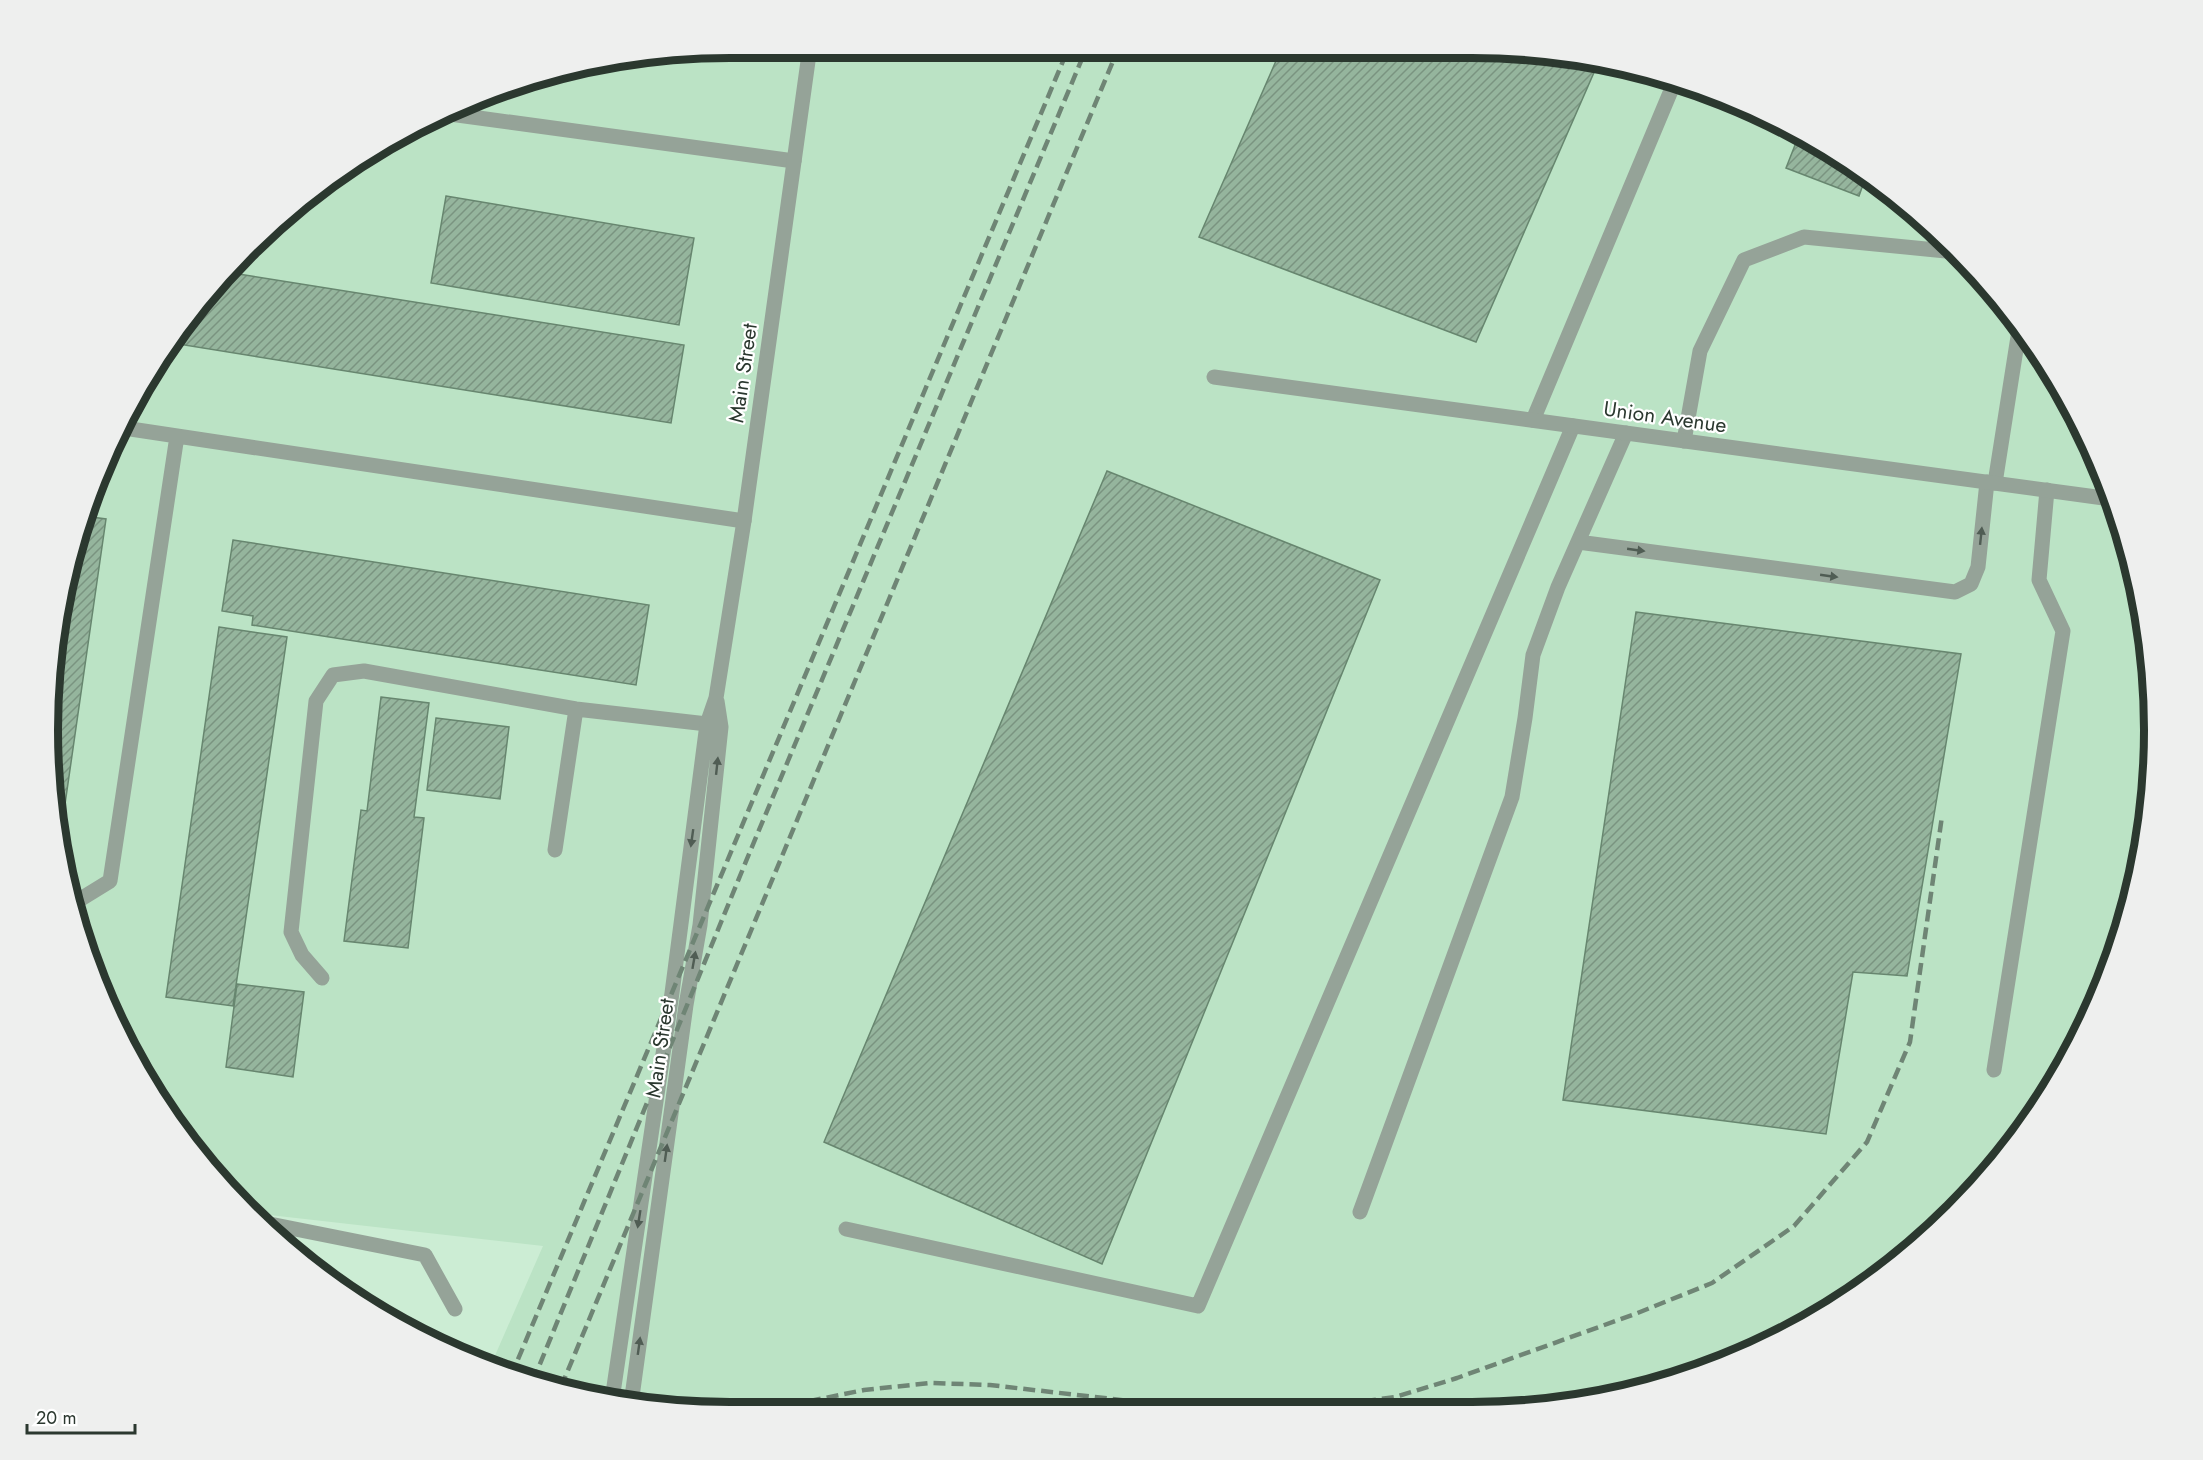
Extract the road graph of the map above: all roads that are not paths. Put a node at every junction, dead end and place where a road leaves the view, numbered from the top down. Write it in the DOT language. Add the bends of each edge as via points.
graph roads {
  1 [pos="809,58"];
  2 [pos="1672,89"];
  3 [pos="461,115"];
  4 [pos="795,161"];
  5 [pos="1943,251"];
  6 [pos="2018,338"];
  7 [pos="1214,377"];
  8 [pos="1533,420"];
  9 [pos="1573,426"];
  10 [pos="130,429"];
  11 [pos="1626,433"];
  12 [pos="177,436"];
  13 [pos="1684,441"];
  14 [pos="1991,482"];
  15 [pos="2047,490"];
  16 [pos="2103,498"];
  17 [pos="744,521"];
  18 [pos="1578,542"];
  19 [pos="716,698"];
  20 [pos="576,709"];
  21 [pos="707,724"];
  22 [pos="555,850"];
  23 [pos="80,899"];
  24 [pos="322,978"];
  25 [pos="1994,1070"];
  26 [pos="1360,1212"];
  27 [pos="277,1225"];
  28 [pos="846,1229"];
  29 [pos="455,1309"];
  30 [pos="613,1391"];
  31 [pos="632,1394"];
  1 -- 4 [label="street, Main Street"];
  2 -- 8 [label="street"];
  3 -- 4 [label="street"];
  4 -- 17 [label="street, Main Street"];
  5 -- 13 [label="street" via="1804,237 1744,260 1701,351"];
  6 -- 14 [label="street"];
  7 -- 8 [label="street, Union Avenue"];
  8 -- 9 [label="street, Union Avenue"];
  9 -- 11 [label="street, Union Avenue"];
  9 -- 28 [label="street" via="1198,1306"];
  10 -- 12 [label="street"];
  11 -- 13 [label="street, Union Avenue"];
  11 -- 18 [label="street"];
  12 -- 17 [label="street"];
  12 -- 23 [label="street" via="110,881"];
  13 -- 14 [label="street, Union Avenue"];
  14 -- 15 [label="street, Union Avenue"];
  18 -- 14 [label="street, one-way" via="1955,592 1971,584 1978,567"];
  15 -- 16 [label="street, Union Avenue"];
  15 -- 25 [label="street" via="2039,580 2063,631"];
  17 -- 19 [label="street, Main Street"];
  18 -- 26 [label="street" via="1533,655 1512,797"];
  19 -- 21 [label="street, Main Street"];
  31 -- 19 [label="street, Main Street, one-way" via="700,925 721,727"];
  20 -- 21 [label="street"];
  20 -- 22 [label="street"];
  20 -- 24 [label="street" via="364,670 333,675 316,701 291,932 302,955"];
  21 -- 30 [label="street, Main Street, one-way"];
  27 -- 29 [label="street" via="425,1256"];
}
